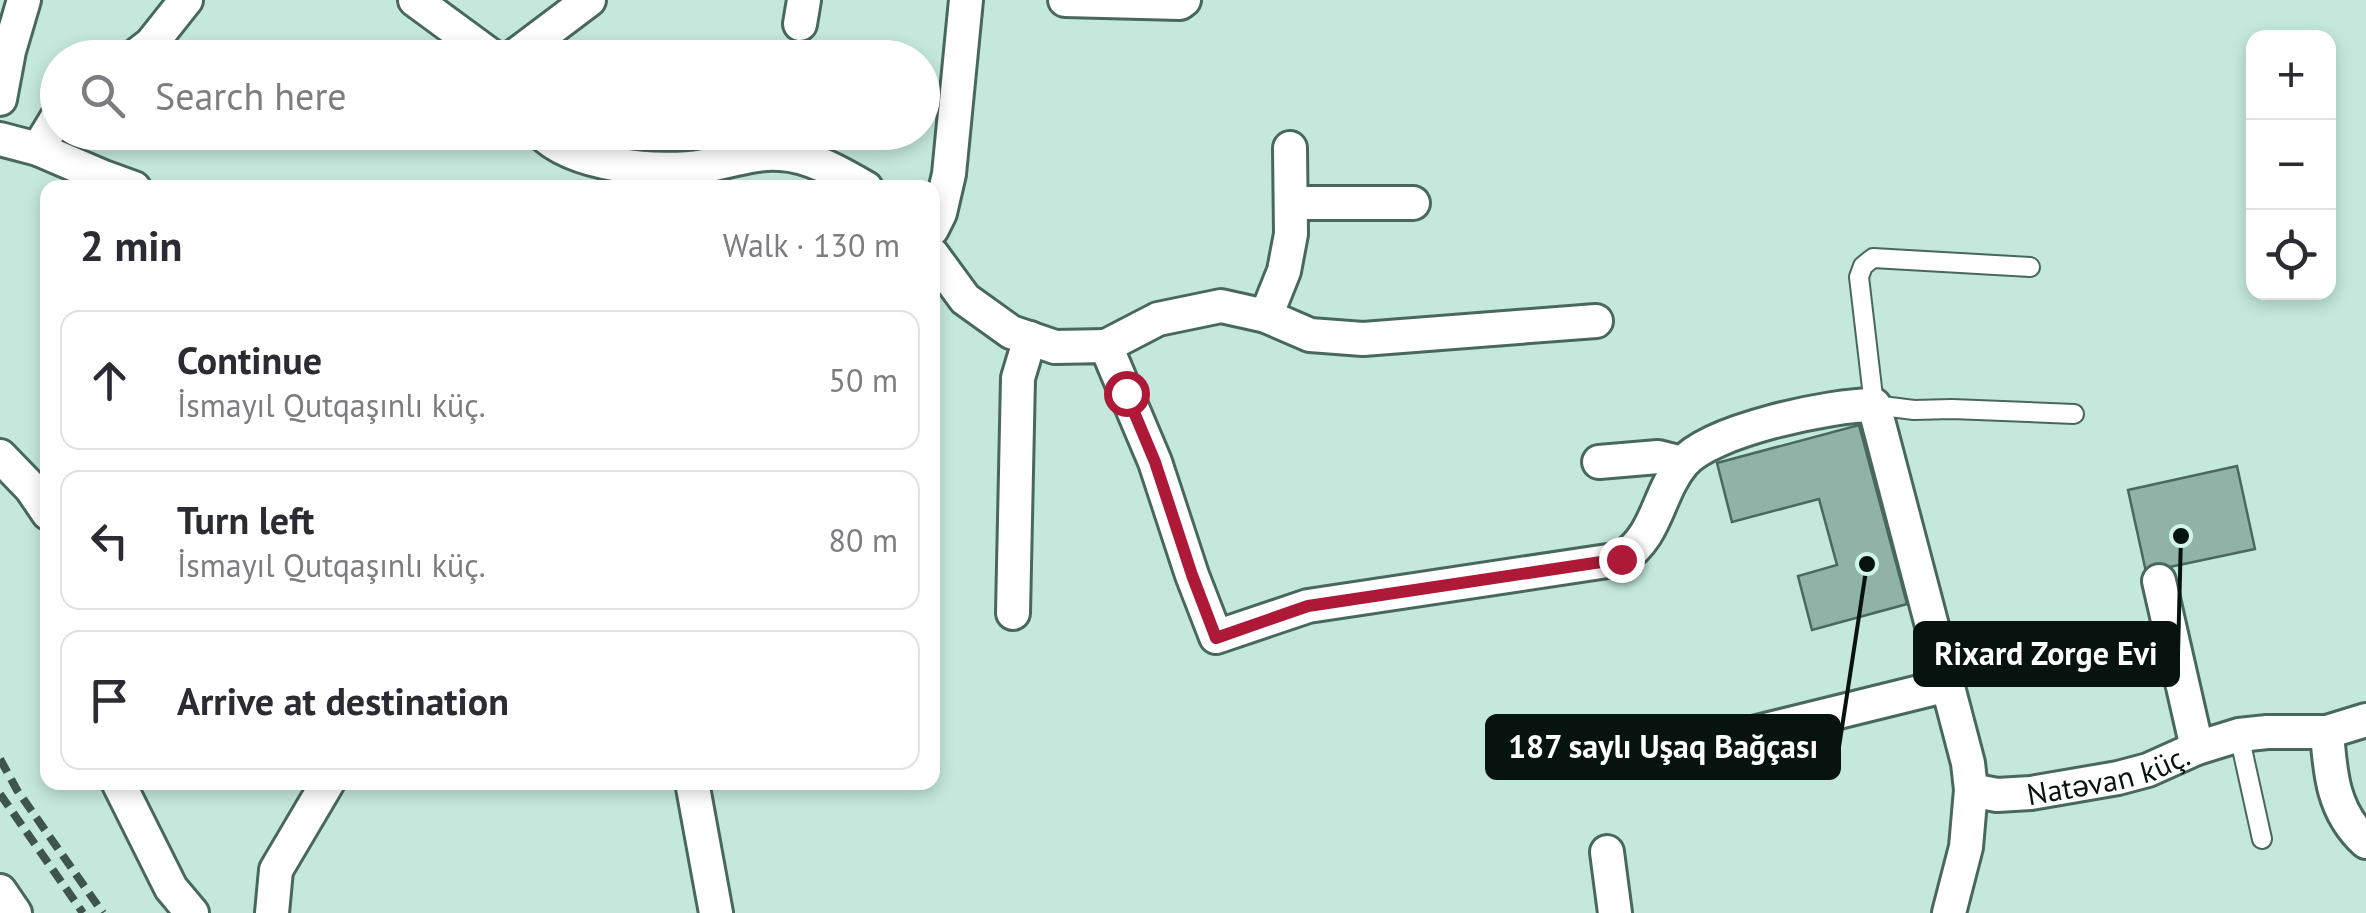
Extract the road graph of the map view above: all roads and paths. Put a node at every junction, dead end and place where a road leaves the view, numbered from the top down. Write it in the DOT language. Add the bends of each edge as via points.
graph roads {
  1 [pos="24,0"];
  2 [pos="186,0"];
  3 [pos="415,0"];
  4 [pos="588,0"];
  5 [pos="966,0"];
  6 [pos="1065,0"];
  7 [pos="1184,0"];
  8 [pos="154,40"];
  9 [pos="469,40"];
  10 [pos="536,40"];
  11 [pos="0,98"];
  12 [pos="0,139"];
  13 [pos="40,146"];
  14 [pos="1290,148"];
  15 [pos="38,149"];
  16 [pos="40,150"];
  17 [pos="569,150"];
  18 [pos="114,180"];
  19 [pos="852,180"];
  20 [pos="1291,203"];
  21 [pos="1413,203"];
  22 [pos="940,213"];
  23 [pos="940,265"];
  24 [pos="2030,267"];
  25 [pos="1266,316"];
  26 [pos="1596,322"];
  27 [pos="1030,338"];
  28 [pos="1106,346"];
  29 [pos="1874,405"];
  30 [pos="2074,414"];
  31 [pos="0,456"];
  32 [pos="1599,462"];
  33 [pos="1682,463"];
  34 [pos="40,501"];
  35 [pos="2159,582"];
  36 [pos="1012,613"];
  37 [pos="1948,684"];
  38 [pos="2366,720"];
  39 [pos="2327,732"];
  40 [pos="2239,736"];
  41 [pos="2197,748"];
  42 [pos="1684,750"];
  43 [pos="122,790"];
  44 [pos="323,790"];
  45 [pos="693,790"];
  46 [pos="1971,790"];
  47 [pos="2262,840"];
  48 [pos="2366,842"];
  49 [pos="1606,852"];
  50 [pos="0,892"];
  51 [pos="16,913"];
  52 [pos="192,913"];
  53 [pos="272,913"];
  54 [pos="716,913"];
  55 [pos="1614,913"];
  56 [pos="1949,913"];
  1 -- 11 [label="street"];
  2 -- 8 [label="street"];
  3 -- 9 [label="street"];
  4 -- 10 [label="street"];
  5 -- 22 [label="street"];
  6 -- 7 [label="street"];
  12 -- 15 [label="street"];
  13 -- 15 [label="street"];
  14 -- 20 [label="street"];
  16 -- 18 [label="street"];
  17 -- 19 [label="street" via="652,169 784,154"];
  20 -- 21 [label="street"];
  20 -- 25 [label="street" via="1284,271"];
  23 -- 27 [label="street" via="965,299"];
  24 -- 29 [label="lane" via="1873,258 1863,266"];
  25 -- 26 [label="street" via="1310,335 1362,338"];
  25 -- 28 [label="street" via="1221,306 1158,319"];
  27 -- 28 [label="street" via="1055,347"];
  27 -- 36 [label="street" via="1018,378"];
  28 -- 33 [label="street" via="1216,638 1308,606 1621,559 1636,550"];
  29 -- 30 [label="lane"];
  29 -- 33 [label="street" via="1782,418 1708,444"];
  29 -- 37 [label="street"];
  31 -- 34 [label="street"];
  32 -- 33 [label="street" via="1658,457"];
  35 -- 41 [label="street"];
  37 -- 42 [label="street"];
  37 -- 46 [label="street"];
  38 -- 39 [label="street, Natəvan küç."];
  39 -- 40 [label="street, Natəvan küç."];
  39 -- 48 [label="street" via="2339,806"];
  40 -- 41 [label="street, Natəvan küç."];
  40 -- 47 [label="lane"];
  41 -- 46 [label="street, Natəvan küç." via="2118,778 2030,793"];
  43 -- 52 [label="street" via="171,888"];
  44 -- 53 [label="street" via="276,870"];
  45 -- 54 [label="street"];
  46 -- 56 [label="street" via="1966,847"];
  49 -- 55 [label="street"];
  50 -- 51 [label="street"];
}
